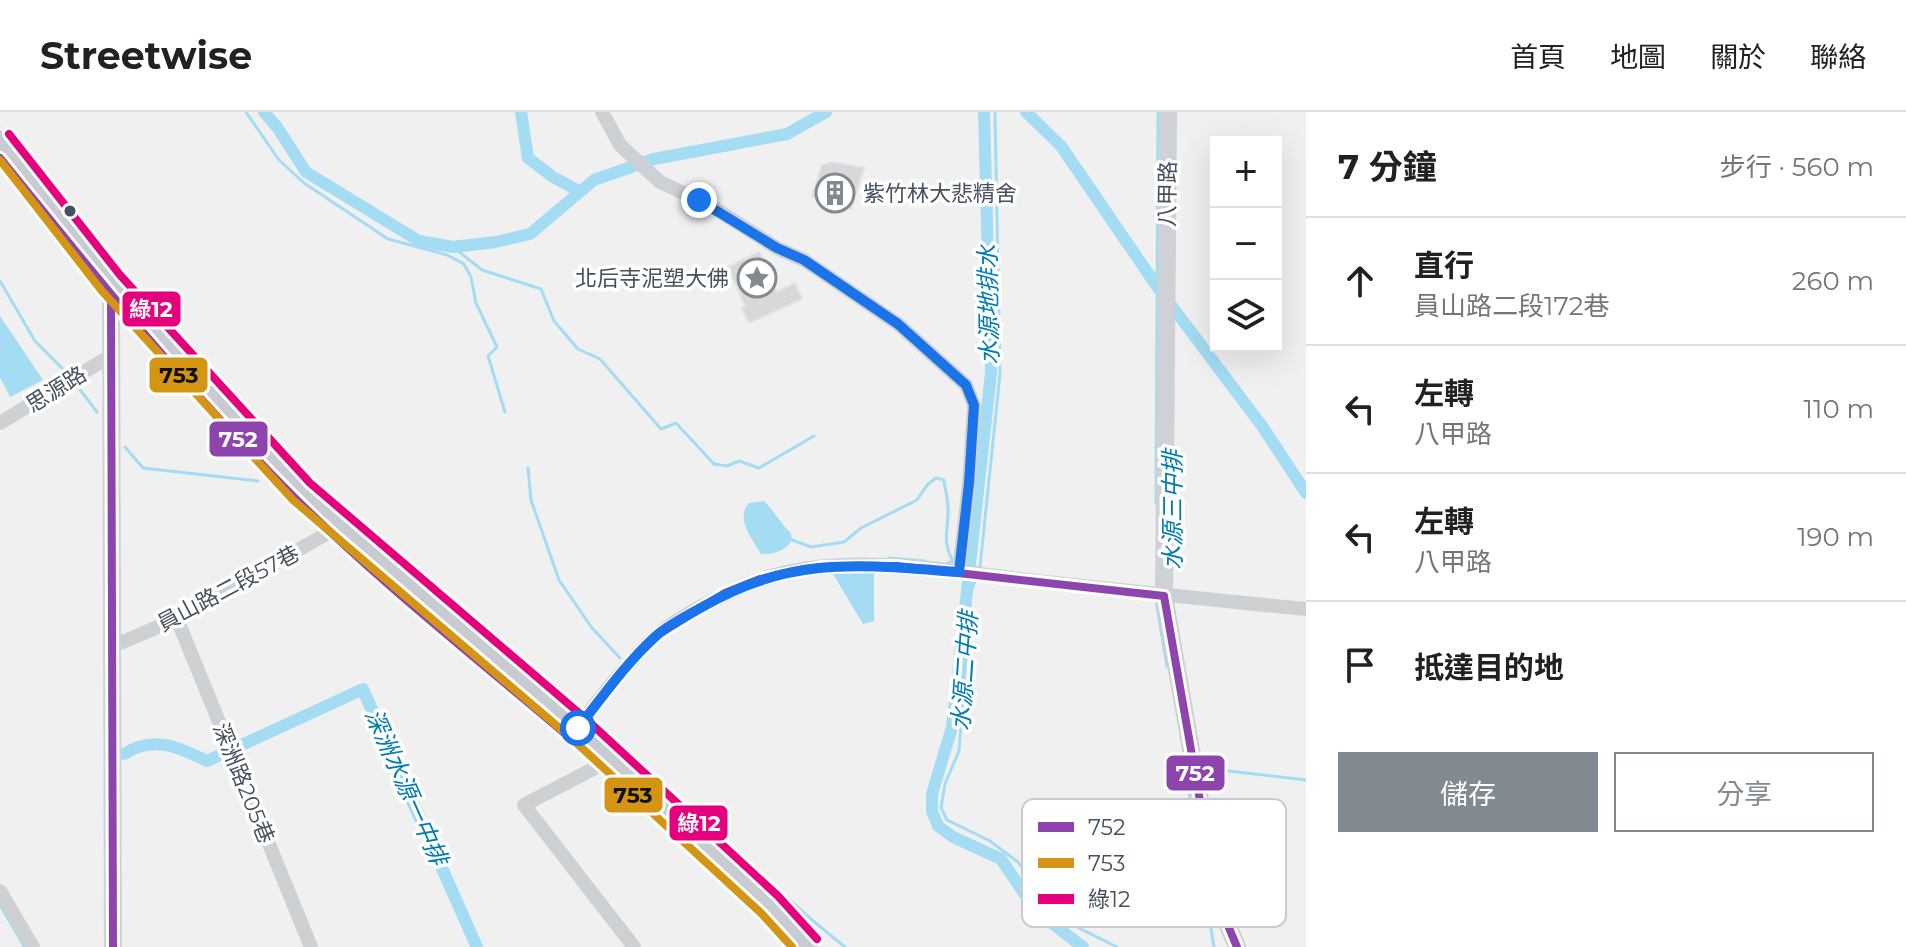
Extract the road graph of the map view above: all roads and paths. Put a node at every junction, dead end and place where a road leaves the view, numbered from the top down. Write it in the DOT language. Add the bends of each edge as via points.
graph roads {
  1 [pos="602,112"];
  2 [pos="1168,112"];
  3 [pos="0,141"];
  4 [pos="0,158"];
  5 [pos="111,289"];
  6 [pos="112,355"];
  7 [pos="0,423"];
  8 [pos="335,529"];
  9 [pos="964,573"];
  10 [pos="1164,596"];
  11 [pos="1306,609"];
  12 [pos="177,619"];
  13 [pos="113,646"];
  14 [pos="574,733"];
  15 [pos="606,762"];
  16 [pos="1200,799"];
  17 [pos="0,891"];
  18 [pos="1229,927"];
  19 [pos="33,947"];
  20 [pos="113,947"];
  21 [pos="311,947"];
  22 [pos="634,947"];
  23 [pos="793,947"];
  24 [pos="808,947"];
  25 [pos="1237,947"];
  1 -- 9 [label="street" via="620,145 669,188 804,260 898,324 966,385 974,405"];
  2 -- 10 [label="street, 八甲路"];
  3 -- 5 [label="main road"];
  4 -- 5 [label="main road"];
  5 -- 6 [label="street"];
  5 -- 8 [label="main road" via="249,451"];
  6 -- 7 [label="street, 思源路"];
  6 -- 13 [label="street"];
  8 -- 12 [label="street, 員山路二段57巷"];
  8 -- 14 [label="main road"];
  9 -- 10 [label="street"];
  9 -- 14 [label="street" via="896,566 821,567 760,579 725,593 659,634"];
  10 -- 11 [label="street"];
  10 -- 16 [label="street"];
  12 -- 13 [label="street, 員山路二段57巷"];
  12 -- 21 [label="street, 深洲路205巷"];
  13 -- 20 [label="street"];
  14 -- 15 [label="main road"];
  15 -- 22 [label="street" via="524,805"];
  15 -- 23 [label="main road"];
  15 -- 24 [label="main road" via="770,905"];
  17 -- 19 [label="street"];
  18 -- 25 [label="street"];
}
